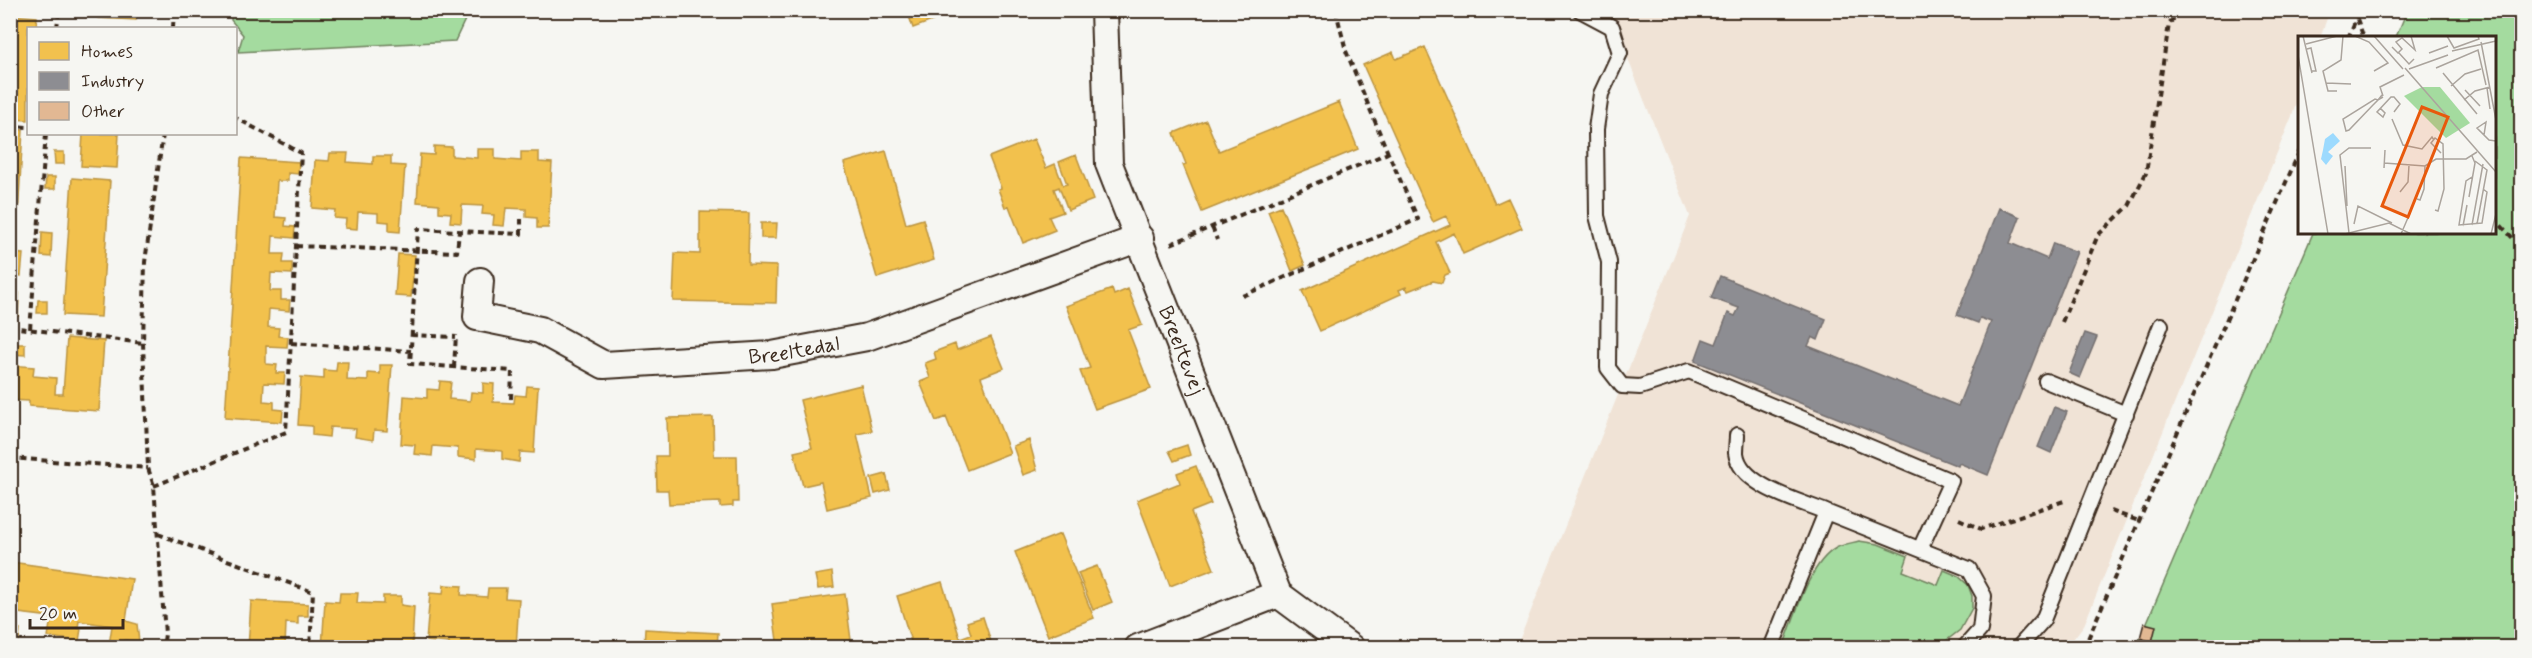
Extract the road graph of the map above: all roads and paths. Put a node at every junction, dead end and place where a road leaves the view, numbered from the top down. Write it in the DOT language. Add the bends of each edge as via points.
graph roads {
  1 [pos="59,10"];
  2 [pos="174,10"];
  3 [pos="1104,10"];
  4 [pos="1338,10"];
  5 [pos="1580,10"];
  6 [pos="2182,10"];
  7 [pos="2360,10"];
  8 [pos="2356,18"];
  9 [pos="57,27"];
  10 [pos="173,27"];
  11 [pos="2349,36"];
  12 [pos="2363,36"];
  13 [pos="237,119"];
  14 [pos="10,126"];
  15 [pos="27,127"];
  16 [pos="46,135"];
  17 [pos="163,135"];
  18 [pos="1388,153"];
  19 [pos="2298,155"];
  20 [pos="2496,220"];
  21 [pos="1212,227"];
  22 [pos="459,231"];
  23 [pos="1217,240"];
  24 [pos="296,246"];
  25 [pos="1143,247"];
  26 [pos="2522,248"];
  27 [pos="480,281"];
  28 [pos="1240,297"];
  29 [pos="2062,322"];
  30 [pos="2161,325"];
  31 [pos="10,327"];
  32 [pos="30,329"];
  33 [pos="411,335"];
  34 [pos="456,337"];
  35 [pos="142,343"];
  36 [pos="291,343"];
  37 [pos="411,351"];
  38 [pos="2046,381"];
  39 [pos="2126,414"];
  40 [pos="1737,435"];
  41 [pos="10,458"];
  42 [pos="148,468"];
  43 [pos="154,486"];
  44 [pos="2070,500"];
  45 [pos="2090,504"];
  46 [pos="1937,510"];
  47 [pos="1826,512"];
  48 [pos="2139,521"];
  49 [pos="158,534"];
  50 [pos="1920,549"];
  51 [pos="1278,594"];
  52 [pos="163,648"];
  53 [pos="310,648"];
  54 [pos="1138,648"];
  55 [pos="1351,648"];
  56 [pos="1771,648"];
  57 [pos="1964,648"];
  58 [pos="2018,648"];
  59 [pos="2084,648"];
  1 -- 9 [label="path"];
  2 -- 10 [label="path"];
  3 -- 25 [label="street, Breeltevej" via="1109,164"];
  4 -- 18 [label="path" via="1346,51"];
  5 -- 46 [label="lane" via="1612,27 1620,53 1601,94 1596,129 1598,216 1609,262 1608,368 1622,386 1640,387 1689,371 1951,481"];
  6 -- 29 [label="path" via="2169,24 2146,173 2129,206 2098,236"];
  7 -- 8 [label="path"];
  8 -- 11 [label="path"];
  8 -- 12 [label="path"];
  13 -- 24 [label="path" via="301,153"];
  14 -- 15 [label="path"];
  16 -- 32 [label="path"];
  17 -- 35 [label="path" via="145,262"];
  18 -- 21 [label="path"];
  18 -- 28 [label="path" via="1418,219"];
  19 -- 48 [label="path"];
  20 -- 26 [label="path"];
  21 -- 23 [label="path"];
  21 -- 25 [label="path"];
  22 -- 24 [label="path" via="457,252"];
  24 -- 36 [label="path"];
  25 -- 27 [label="street, Breeltedal" via="867,337 772,355 604,365 540,330 477,317"];
  25 -- 51 [label="street, Breeltevej"];
  30 -- 39 [label="lane"];
  31 -- 32 [label="path"];
  32 -- 35 [label="path"];
  33 -- 34 [label="path"];
  35 -- 42 [label="path"];
  36 -- 37 [label="path"];
  36 -- 43 [label="path" via="286,432"];
  38 -- 39 [label="lane"];
  39 -- 45 [label="lane"];
  40 -- 47 [label="lane" via="1736,455 1756,483"];
  41 -- 42 [label="path"];
  42 -- 43 [label="path"];
  43 -- 49 [label="path"];
  44 -- 46 [label="path" via="1981,529"];
  45 -- 48 [label="path"];
  45 -- 58 [label="lane" via="2043,620"];
  46 -- 50 [label="lane"];
  47 -- 50 [label="lane"];
  47 -- 56 [label="lane"];
  48 -- 59 [label="path"];
  49 -- 52 [label="path"];
  49 -- 53 [label="path" via="313,592"];
  50 -- 57 [label="lane" via="1969,569 1984,596 1980,630"];
  51 -- 54 [label="street"];
  51 -- 55 [label="street"];
}
